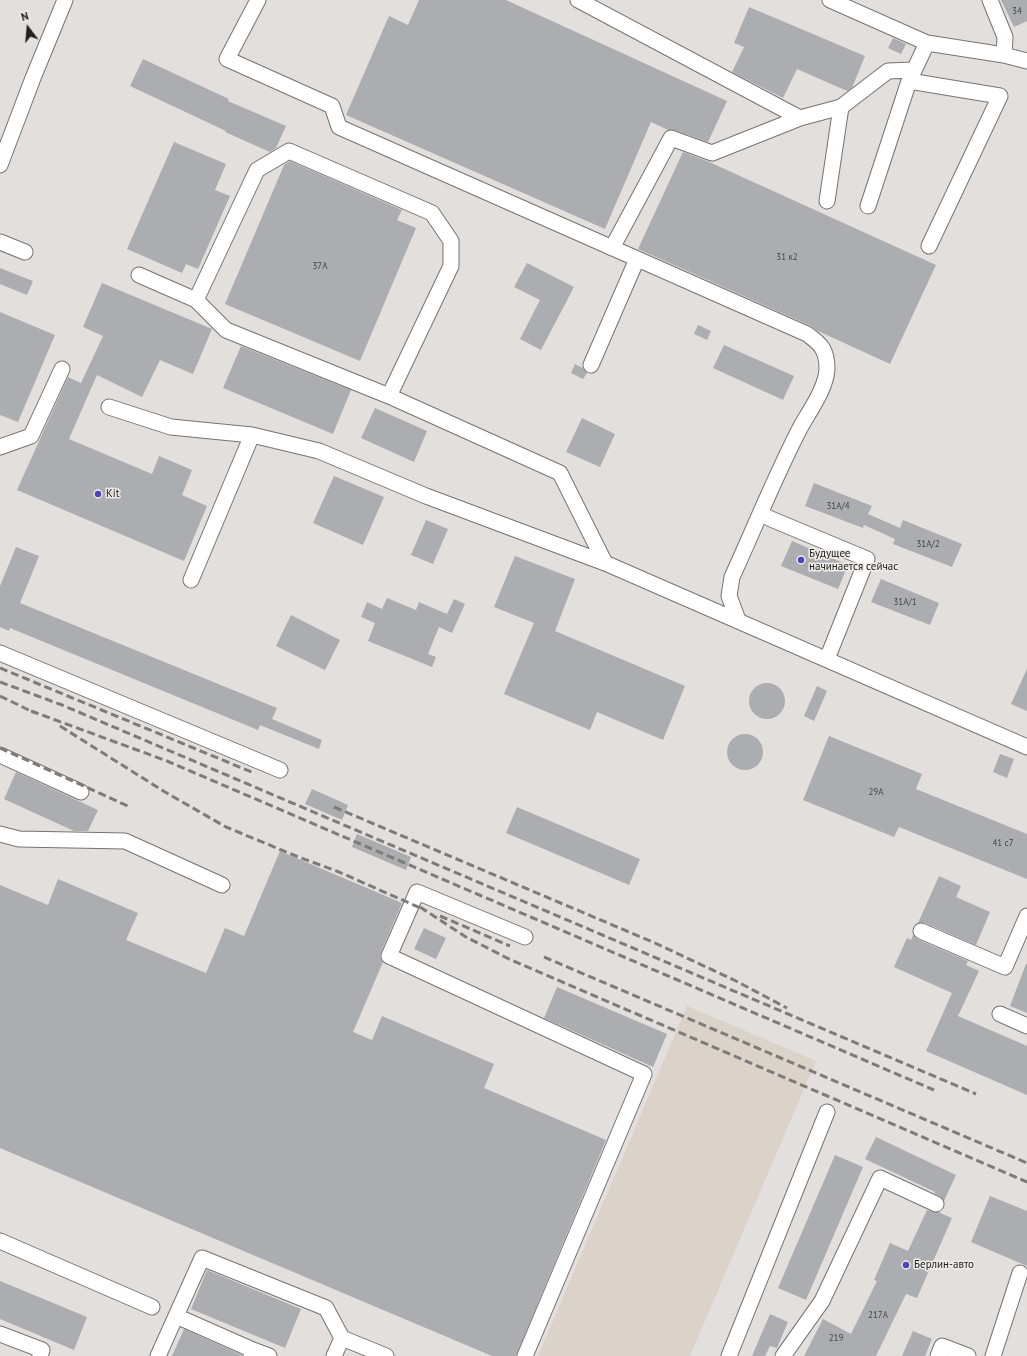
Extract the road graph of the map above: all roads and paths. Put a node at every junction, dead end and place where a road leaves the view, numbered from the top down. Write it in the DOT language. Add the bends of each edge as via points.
graph roads {
  1 [pos="65,0"];
  2 [pos="258,0"];
  3 [pos="578,0"];
  4 [pos="830,0"];
  5 [pos="990,0"];
  6 [pos="927,43"];
  7 [pos="1004,55"];
  8 [pos="1027,61"];
  9 [pos="911,75"];
  10 [pos="841,107"];
  11 [pos="800,118"];
  12 [pos="0,165"];
  13 [pos="827,201"];
  14 [pos="868,206"];
  15 [pos="0,242"];
  16 [pos="929,246"];
  17 [pos="612,248"];
  18 [pos="25,252"];
  19 [pos="637,259"];
  20 [pos="139,275"];
  21 [pos="196,300"];
  22 [pos="591,365"];
  23 [pos="62,369"];
  24 [pos="389,396"];
  25 [pos="109,406"];
  26 [pos="252,435"];
  27 [pos="0,447"];
  28 [pos="761,514"];
  29 [pos="605,563"];
  30 [pos="191,580"];
  31 [pos="738,620"];
  32 [pos="0,653"];
  33 [pos="827,659"];
  34 [pos="1027,747"];
  35 [pos="0,755"];
  36 [pos="280,770"];
  37 [pos="82,792"];
  38 [pos="0,834"];
  39 [pos="222,885"];
  40 [pos="1027,916"];
  41 [pos="921,932"];
  42 [pos="525,937"];
  43 [pos="1000,1014"];
  44 [pos="1027,1026"];
  45 [pos="827,1112"];
  46 [pos="936,1204"];
  47 [pos="0,1241"];
  48 [pos="1020,1273"];
  49 [pos="152,1307"];
  50 [pos="176,1316"];
  51 [pos="0,1334"];
  52 [pos="342,1338"];
  53 [pos="252,1353"];
  54 [pos="40,1356"];
  55 [pos="158,1356"];
  56 [pos="269,1356"];
  57 [pos="334,1356"];
  58 [pos="386,1356"];
  59 [pos="525,1356"];
  60 [pos="729,1356"];
  61 [pos="783,1356"];
  62 [pos="938,1356"];
  63 [pos="968,1356"];
  64 [pos="993,1356"];
  1 -- 12 [label="lane"];
  2 -- 17 [label="lane" via="228,59 332,106 339,127"];
  3 -- 11 [label="lane"];
  4 -- 6 [label="lane"];
  5 -- 7 [label="lane" via="1005,37"];
  6 -- 7 [label="lane"];
  6 -- 9 [label="lane"];
  7 -- 8 [label="lane"];
  9 -- 10 [label="lane" via="888,71"];
  9 -- 14 [label="lane"];
  9 -- 16 [label="lane" via="1000,96"];
  10 -- 11 [label="lane"];
  10 -- 13 [label="lane"];
  11 -- 17 [label="lane" via="712,153 671,138"];
  15 -- 18 [label="lane"];
  17 -- 19 [label="lane"];
  19 -- 22 [label="lane"];
  19 -- 28 [label="lane" via="807,334 821,344 827,370 821,390"];
  20 -- 21 [label="lane"];
  21 -- 24 [label="lane" via="226,330"];
  21 -- 24 [label="lane" via="258,170 289,151 432,213 451,241 450,266"];
  23 -- 27 [label="lane" via="30,436"];
  24 -- 29 [label="lane" via="560,473"];
  25 -- 26 [label="lane" via="171,427"];
  26 -- 29 [label="lane" via="319,451 426,496"];
  26 -- 30 [label="lane"];
  28 -- 31 [label="lane" via="732,577 729,596"];
  28 -- 33 [label="lane" via="867,559"];
  29 -- 31 [label="lane"];
  31 -- 33 [label="lane"];
  32 -- 36 [label="lane"];
  33 -- 34 [label="lane"];
  35 -- 37 [label="lane"];
  38 -- 39 [label="lane" via="19,839 125,840"];
  40 -- 41 [label="lane" via="1005,967"];
  42 -- 59 [label="lane" via="417,892 389,956 644,1074"];
  43 -- 44 [label="lane"];
  45 -- 60 [label="lane"];
  46 -- 61 [label="lane" via="880,1178 822,1301"];
  47 -- 49 [label="lane"];
  48 -- 64 [label="lane"];
  50 -- 52 [label="lane" via="202,1258 326,1308"];
  50 -- 53 [label="lane"];
  50 -- 55 [label="lane"];
  51 -- 54 [label="lane" via="42,1350"];
  52 -- 57 [label="lane"];
  52 -- 58 [label="lane"];
  53 -- 56 [label="lane"];
  62 -- 63 [label="lane" via="942,1346"];
}
